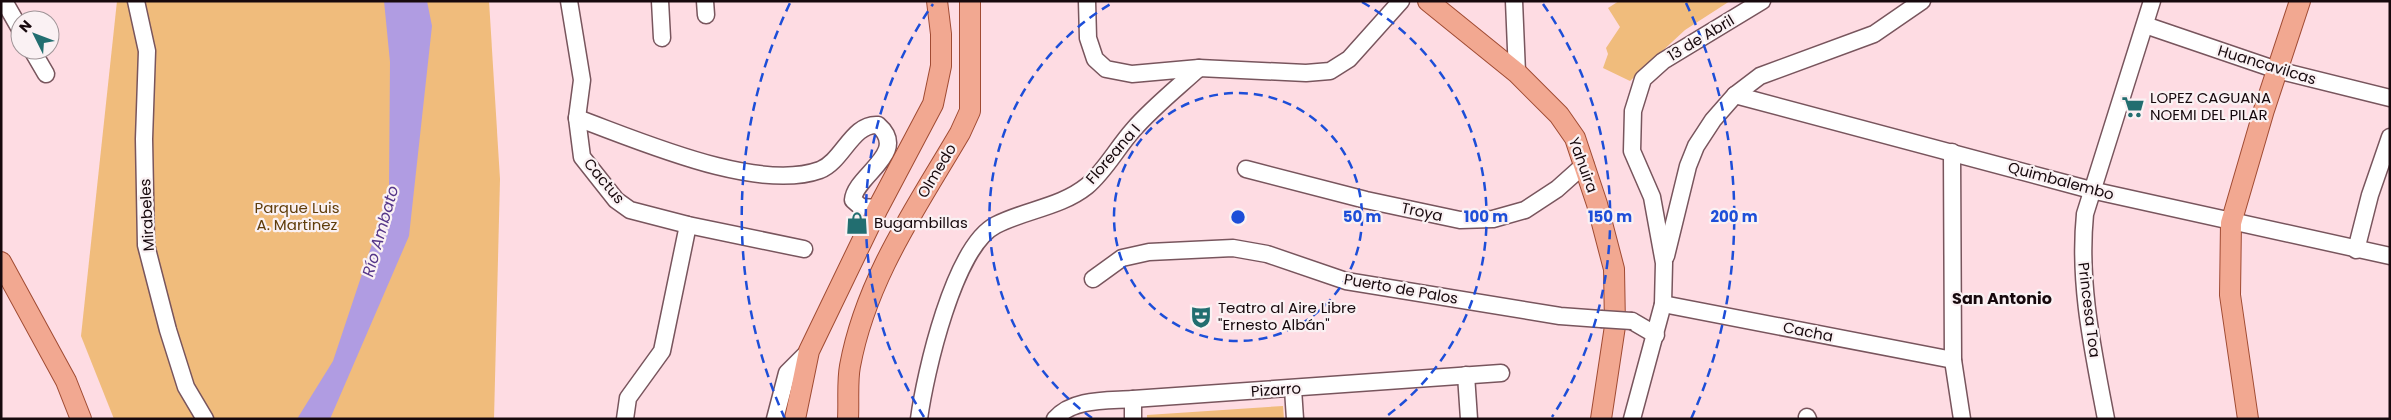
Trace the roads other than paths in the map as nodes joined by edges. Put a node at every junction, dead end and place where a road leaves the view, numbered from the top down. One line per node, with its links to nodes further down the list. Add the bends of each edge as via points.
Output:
1 (136, 1): 49 (street, Mirabeles, via 147,52 144,140 146,246 186,387)
2 (569, 1): 25 (street, Cactus, via 582,80)
3 (660, 1): 17 (street)
4 (924, 1): 16 (main road)
5 (937, 1): 16 (main road)
6 (970, 1): 53 (main road, Olmedo, via 970,111 882,265 865,306 850,367)
7 (1087, 1): 19 (street, via 1090,46 1095,59 1106,69 1132,74)
8 (1400, 1): 19 (street, via 1349,59 1330,71 1306,73)
9 (1428, 1): 21 (main road, Yahuira)
10 (1514, 1): 21 (street)
11 (1762, 1): 38 (street, 13 de Abril, via 1679,50 1643,79 1633,111 1632,152 1652,197)
12 (1922, 1): 23 (street, via 1874,34 1760,76)
13 (2152, 1): 15 (street, Princesa Toa)
14 (2300, 1): 20 (main road)
15 (2145, 25): 20 (street, Huancavilcas); 30 (street, Princesa Toa)
16 (942, 34): 31 (main road, via 941,66 933,104)
17 (662, 38)
18 (38, 60): 22 (street)
19 (1199, 68): 54 (street, Floreana I, via 1135,128 1086,187 1053,204 997,224 979,242 952,286 931,357)
20 (2277, 70): 24 (street, Huancavilcas); 32 (main road)
21 (1517, 73): 28 (main road, Yahuira, via 1559,115 1576,138)
22 (46, 74)
23 (1735, 95): 27 (street, Quimbalembo); 38 (street, via 1696,146)
24 (2390, 98)
25 (577, 118): 31 (street, via 718,167 781,177 819,170 832,163 860,130 871,124 878,125 888,139 887,150 876,168 854,191 853,200 861,207); 33 (street, Cactus, via 582,156 616,200 630,210)
26 (2390, 137): 35 (street)
27 (1952, 152): 30 (street, Quimbalembo); 43 (street)
28 (1584, 164): 29 (street, Troya, via 1557,189 1526,210 1493,219 1460,220); 59 (main road, Yahuira, via 1614,269 1615,326)
29 (1246, 169)
30 (2091, 190): 32 (street, Quimbalembo); 62 (street, Princesa Toa, via 2082,240 2084,293)
31 (878, 208): 42 (main road)
32 (2232, 222): 35 (street, Quimbalembo); 63 (main road, via 2230,296)
33 (688, 226): 34 (street, Cactus); 50 (street, via 662,351 628,398)
34 (804, 249)
35 (2356, 250): 36 (street, Quimbalembo)
36 (2390, 256)
37 (1, 262): 48 (main road, via 66,381)
38 (1664, 264): 40 (street)
39 (1093, 280): 41 (street, Puerto de Palos, bridge, via 1122,258 1150,252 1233,248 1274,256 1346,281 1560,316 1632,321)
40 (1663, 304): 41 (street); 43 (street, Cacha)
41 (1656, 335): 60 (street)
42 (809, 351): 51 (street, via 787,373); 52 (main road)
43 (1953, 360): 61 (street)
44 (1501, 373): 45 (street, Pizarro)
45 (1466, 375): 46 (street, Pizarro); 58 (street)
46 (1293, 389): 47 (street, Pizarro); 57 (street)
47 (1133, 399): 55 (street, Pizarro, via 1078,405); 56 (street)
48 (81, 419)
49 (205, 419)
50 (625, 419)
51 (775, 419)
52 (795, 419)
53 (848, 419)
54 (919, 419)
55 (1055, 419)
56 (1134, 419)
57 (1295, 419)
58 (1469, 419)
59 (1601, 419)
60 (1632, 419)
61 (1962, 419)
62 (2106, 419)
63 (2248, 419)

